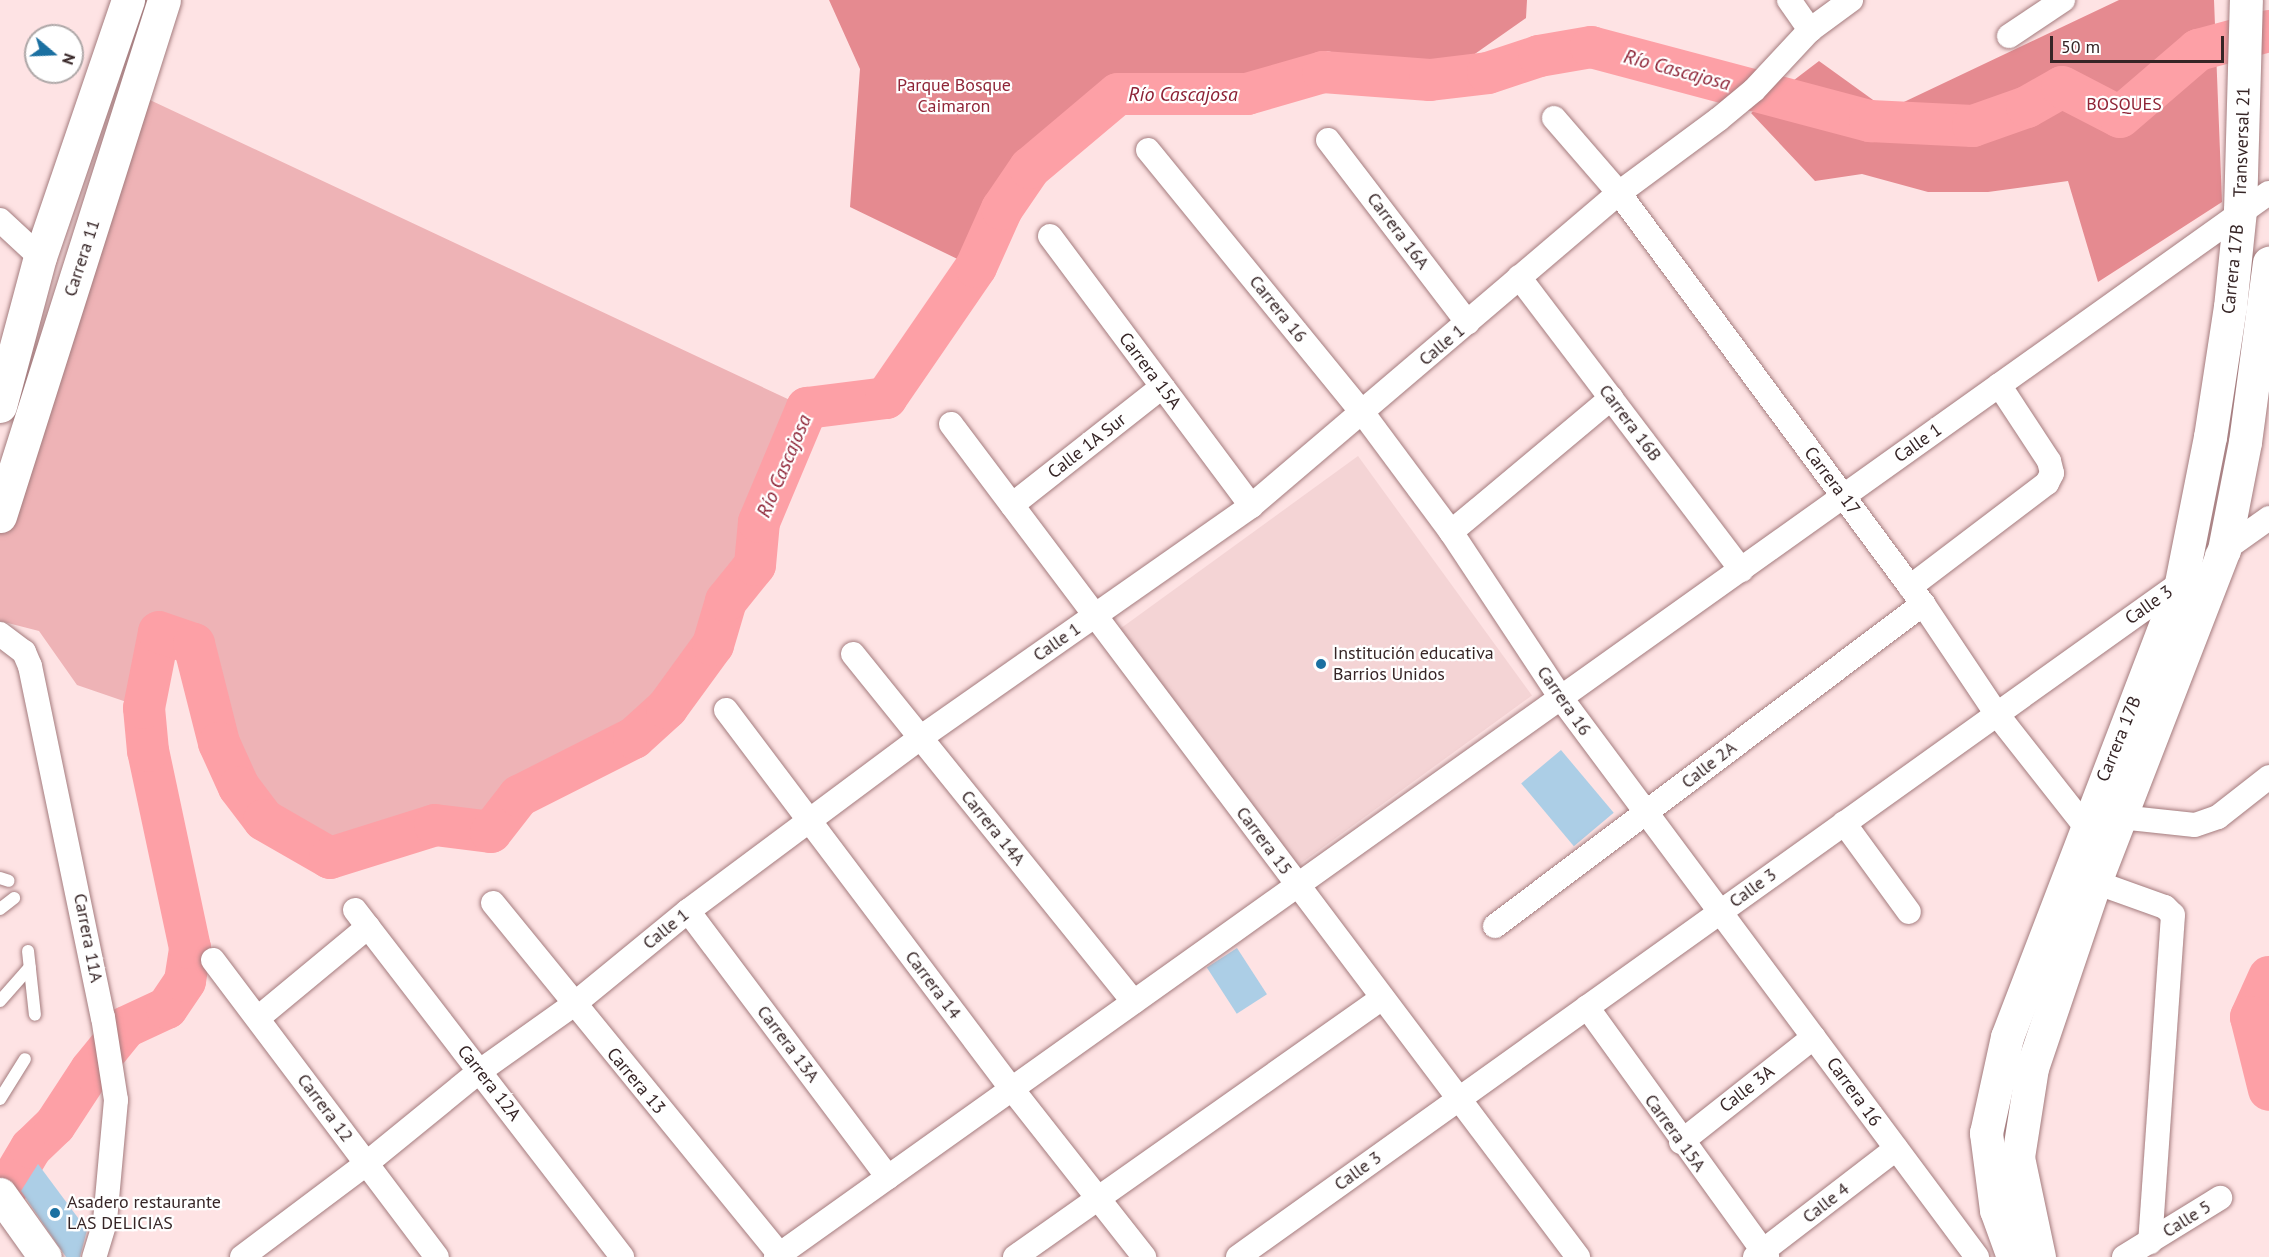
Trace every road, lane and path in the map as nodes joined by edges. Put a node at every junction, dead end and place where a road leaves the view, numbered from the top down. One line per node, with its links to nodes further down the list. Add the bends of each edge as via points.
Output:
1 (128, 0): 17 (street)
2 (164, 0): 32 (street, Carrera 11)
3 (1789, 0): 7 (street)
4 (1851, 0): 7 (street, Calle 1)
5 (2063, 0): 8 (street)
6 (2246, 0): 14 (street, Transversal 21)
7 (1810, 30): 12 (street, Calle 1, via 1754,90)
8 (2009, 36)
9 (1554, 118): 12 (street, Carrera 17)
10 (1328, 140): 21 (street, Carrera 16A)
11 (1148, 150): 27 (street, Carrera 16)
12 (1619, 193): 19 (street, Calle 1); 29 (street, Carrera 17)
13 (2269, 193): 14 (street, Calle 1)
14 (2240, 211): 23 (street, Calle 1); 37 (street, Carrera 17B, via 2210,437)
15 (0, 220): 17 (street)
16 (1050, 236): 24 (street, Carrera 15A)
17 (40, 257): 22 (street)
18 (2269, 263): 20 (street, Carrera 17B)
19 (1519, 277): 21 (street, Calle 1); 25 (street, Carrera 16B)
20 (2266, 322): 35 (street, Carrera 17B)
21 (1468, 323): 27 (street, Calle 1)
22 (5, 366): 26 (street)
23 (1999, 385): 29 (street, Calle 1); 38 (street, Calle 2A, via 2049,461 2052,473 2047,483)
24 (1162, 387): 30 (street, Calle 1A Sur); 31 (street, Carrera 15A)
25 (1611, 398): 34 (street); 36 (street, Carrera 16B)
26 (0, 406)
27 (1362, 412): 31 (street, Calle 1); 34 (street, Carrera 16)
28 (951, 424): 30 (street, Carrera 15)
29 (1843, 496): 36 (street, Calle 1); 38 (street, Carrera 17)
30 (1012, 505): 39 (street, Carrera 15)
31 (1251, 506): 39 (street, Calle 1)
32 (0, 516)
33 (2269, 518): 35 (street, Calle 3)
34 (1451, 532): 42 (street, Carrera 16)
35 (2224, 550): 37 (street, Calle 3); 50 (street, Carrera 17B)
36 (1741, 570): 42 (street, Calle 1)
37 (2181, 583): 44 (street, Calle 3); 50 (street, Carrera 17B)
38 (1917, 596): 44 (street, Carrera 17); 47 (street, Calle 2A)
39 (1095, 615): 45 (street, Calle 1); 52 (street, Carrera 15)
40 (0, 634): 90 (street, Carrera 11A, via 24,652 30,666 104,1017 116,1100 105,1222)
41 (853, 654): 45 (street, Carrera 14A)
42 (1561, 698): 47 (street, Carrera 16); 52 (street, Calle 1)
43 (726, 710): 48 (street, Carrera 14)
44 (1996, 713): 49 (street, Calle 3); 50 (street, Carrera 17)
45 (921, 738): 48 (street, Calle 1); 65 (street, Carrera 14A)
46 (2269, 777): 50 (street, via 2218,817 2195,825)
47 (1646, 814): 57 (street, Carrera 16); 59 (street, Calle 2A)
48 (810, 823): 56 (street, Calle 1); 75 (street, Carrera 14)
49 (1844, 823): 57 (street, Calle 3); 58 (street)
50 (2106, 826): 51 (street, Carrera 17B); 98 (street, Carrera 17B, via 2007,1037 1986,1133 1996,1210)
51 (2095, 882): 85 (street, via 2165,907 2173,915); 99 (street, Carrera 17B, via 2031,1068 2018,1157)
52 (1298, 885): 63 (street, Carrera 15); 65 (street, Calle 1)
53 (14, 898): 55 (lane)
54 (492, 903): 66 (street, Carrera 13)
55 (0, 909)
56 (688, 911): 66 (street, Calle 1); 81 (street, Carrera 13A)
57 (1721, 911): 67 (street, Calle 3); 70 (street, Carrera 16)
58 (1909, 912)
59 (1495, 926)
60 (28, 951): 62 (lane)
61 (213, 960): 69 (street, Carrera 12)
62 (30, 967): 64 (lane); 68 (lane)
63 (1382, 998): 77 (street, Carrera 15); 83 (street)
64 (0, 1001)
65 (1134, 1002): 75 (street, Calle 1)
66 (573, 1005): 72 (street, Calle 1); 88 (street, Carrera 13)
67 (1587, 1007): 77 (street, Calle 3); 78 (street, Carrera 15A)
68 (35, 1015)
69 (258, 1018): 72 (street, Carrera 12A, via 362,919); 80 (street, Carrera 12)
70 (1814, 1037): 78 (street, Calle 3A); 79 (street, Carrera 16)
71 (25, 1059): 74 (lane)
72 (480, 1071): 80 (street, Calle 1); 92 (street, Carrera 12A)
73 (0, 1074): 74 (lane)
74 (9, 1086): 76 (lane)
75 (1012, 1089): 81 (street, Calle 1); 83 (street, Carrera 14)
76 (0, 1099)
77 (1459, 1099): 95 (street, Calle 3); 96 (street, Carrera 15)
78 (1681, 1142): 87 (street, Carrera 15A)
79 (1896, 1149): 87 (street, Calle 4); 97 (street, Carrera 16)
80 (367, 1163): 86 (street, Calle 1); 91 (street, Carrera 12)
81 (888, 1177): 88 (street, Calle 1)
82 (0, 1194): 89 (street)
83 (1098, 1198): 93 (street); 94 (street, Carrera 14)
84 (2220, 1198): 85 (street, Calle 5)
85 (2150, 1242): 100 (street, Calle 5)
86 (253, 1254)
87 (1762, 1255)
88 (779, 1256)
89 (45, 1257)
90 (94, 1257)
91 (437, 1257)
92 (622, 1257)
93 (1015, 1257)
94 (1144, 1257)
95 (1238, 1257)
96 (1578, 1257)
97 (1977, 1257)
98 (2013, 1257)
99 (2039, 1257)
100 (2124, 1257)

